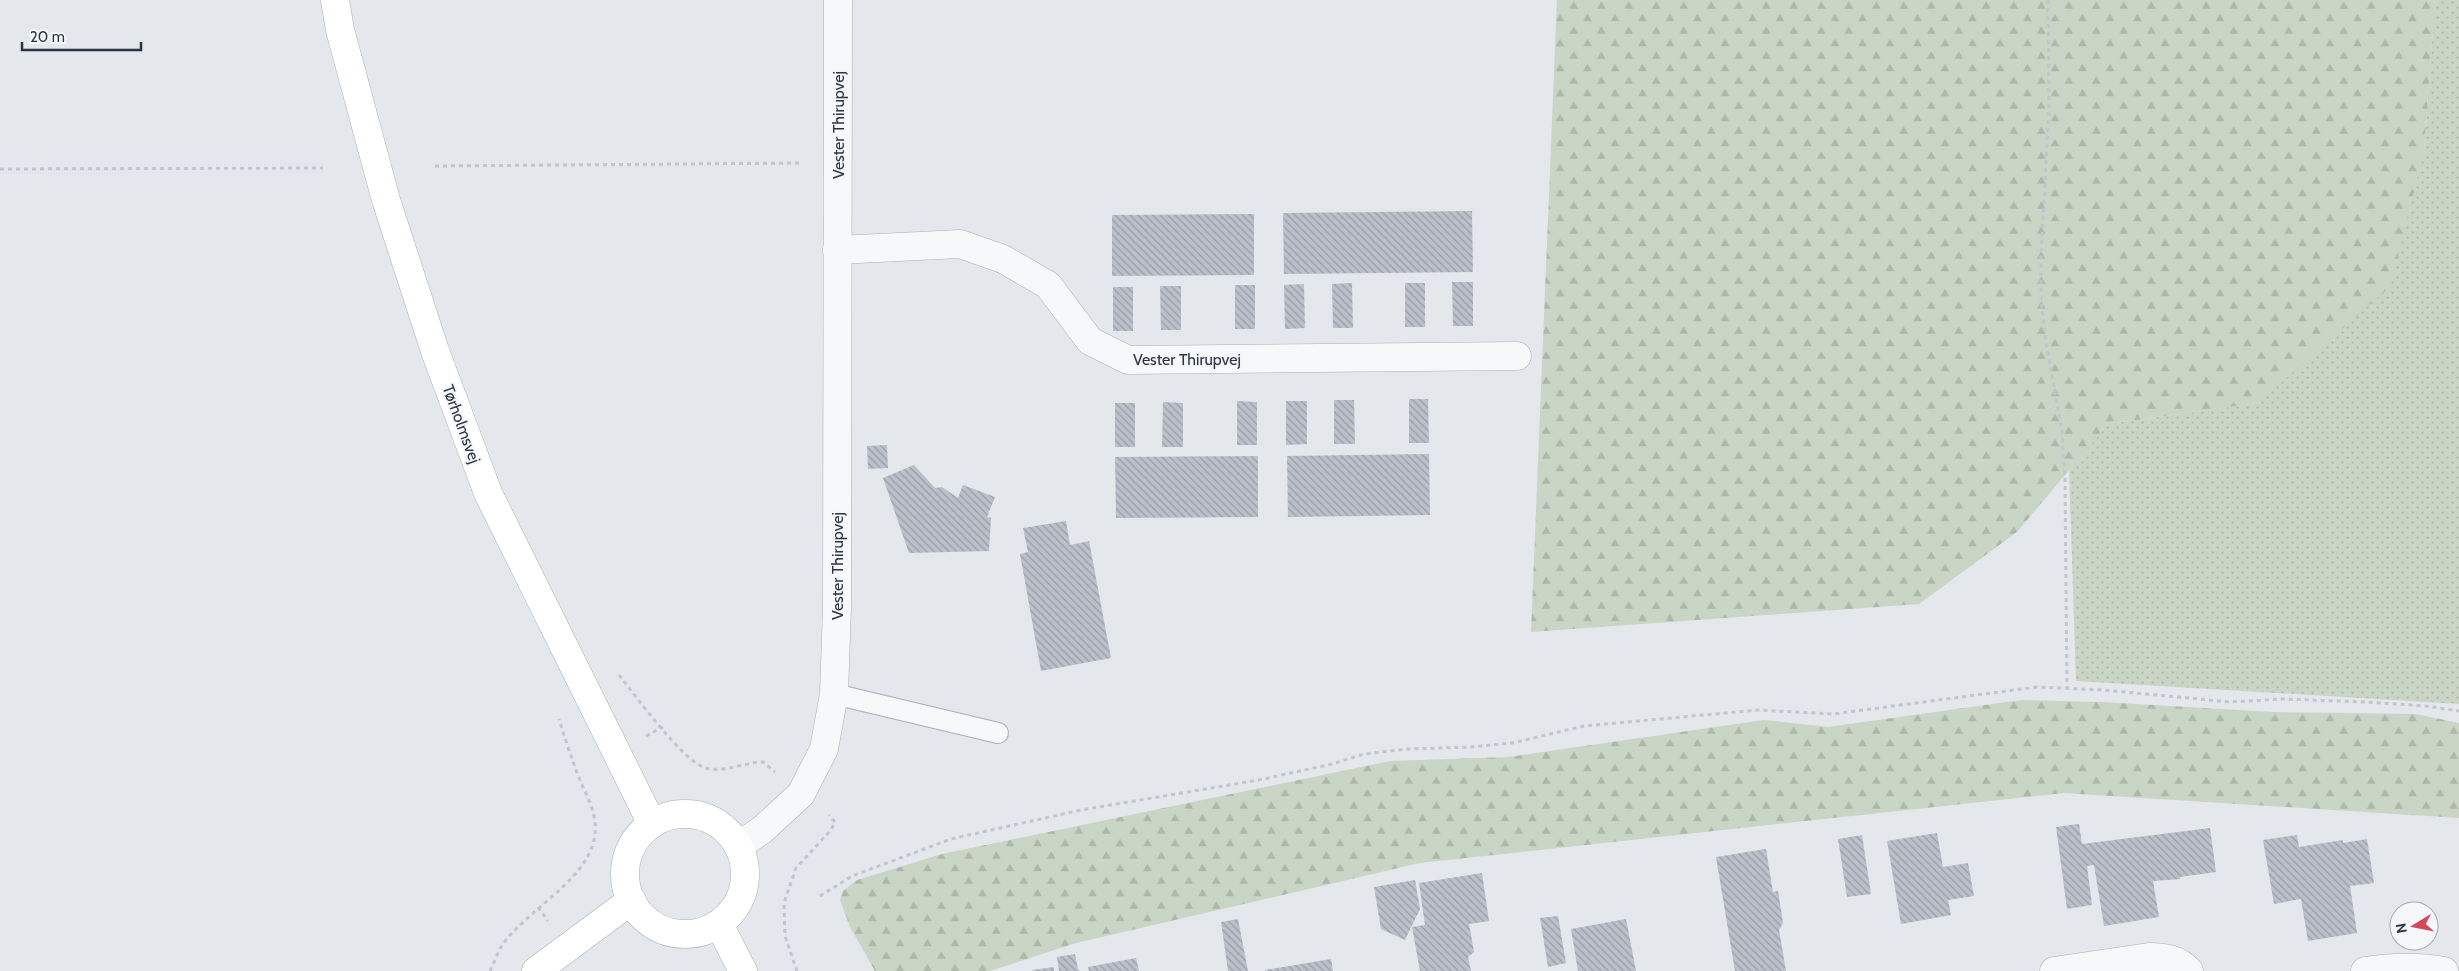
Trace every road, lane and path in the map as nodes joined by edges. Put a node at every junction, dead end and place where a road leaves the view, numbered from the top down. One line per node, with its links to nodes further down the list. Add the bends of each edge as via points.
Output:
1 (335, 0): 16 (street, Tørholmsvej, via 340,30 386,200 435,351 488,494)
2 (838, 0): 4 (street, Vester Thirupvej)
3 (2048, 0): 11 (path, via 2049,108 2041,300 2062,431)
4 (838, 163): 5 (path); 8 (street, Vester Thirupvej)
5 (434, 166)
6 (323, 168): 7 (path)
7 (0, 169)
8 (837, 250): 9 (street, Vester Thirupvej, via 960,244 1003,259 1048,285 1090,341 1128,360); 12 (street, Vester Thirupvej)
9 (1518, 356)
10 (616, 672): 15 (path, via 684,752 705,768 731,769 763,762)
11 (2067, 688): 13 (path, via 2230,702 2282,699 2365,702); 18 (path, via 1986,692 1833,714 1758,710 1584,726 1512,743 1407,748 1364,754 1259,780 1081,810 951,839 852,876)
12 (834, 694): 14 (lane); 15 (street, Vester Thirupvej, via 824,749)
13 (2459, 711)
14 (998, 734)
15 (801, 794): 17 (street, Vester Thirupvej, via 762,830); 23 (path, via 835,822 796,868 784,903 785,936)
16 (652, 824): 17 (street, via 670,816 690,814 710,819 726,830); 19 (street, via 630,850 626,884)
17 (738, 846): 20 (street, via 745,880 741,897)
18 (820, 896)
19 (632, 900): 20 (street, via 641,915 654,926 670,932 703,932); 21 (street)
20 (719, 924): 22 (street)
21 (536, 971)
22 (743, 971)
23 (797, 971)
24 (2054, 971): 25 (street, via 2150,957 2165,957 2182,963)
25 (2189, 971)
26 (2365, 971): 27 (street, via 2396,967)
27 (2444, 971)

